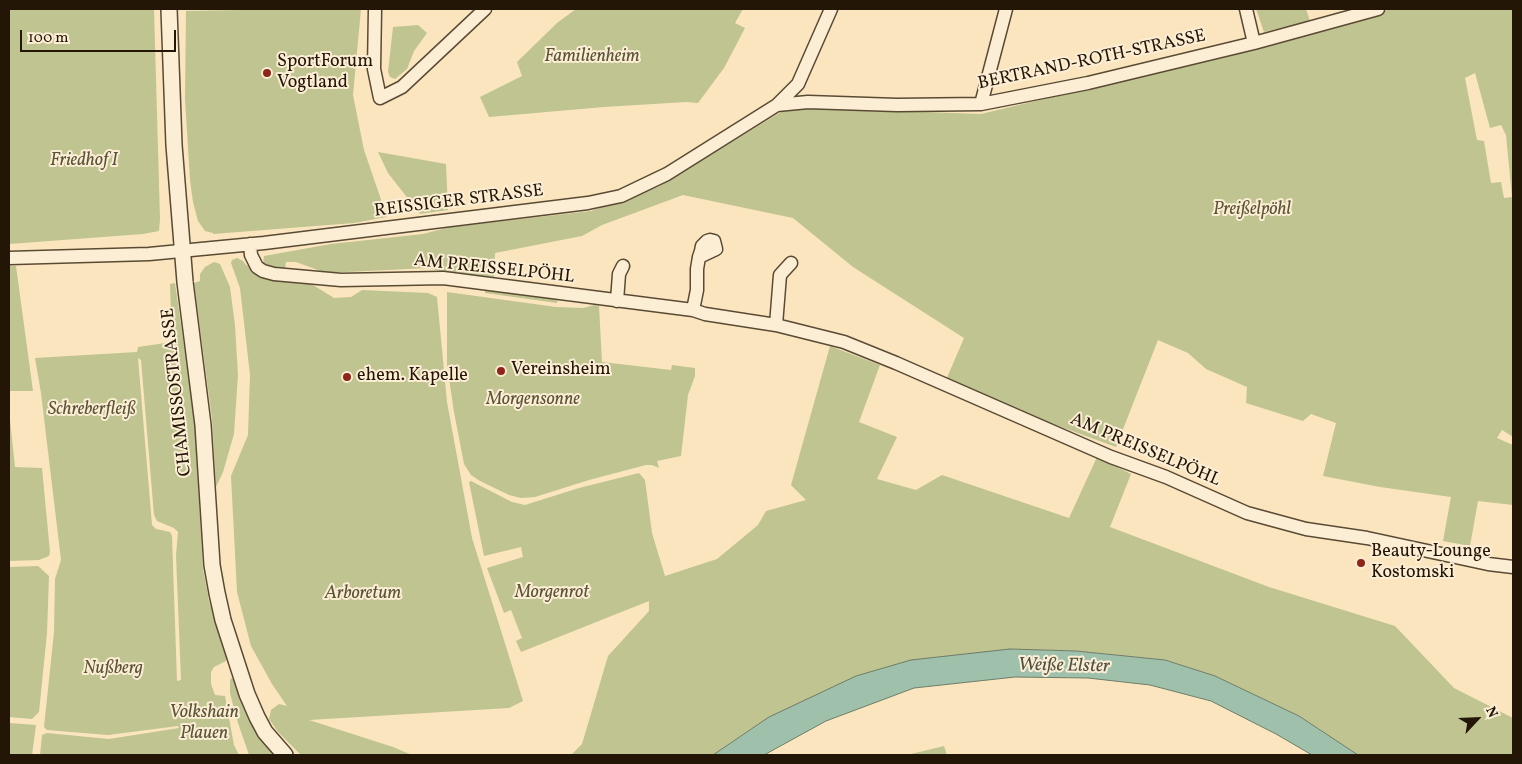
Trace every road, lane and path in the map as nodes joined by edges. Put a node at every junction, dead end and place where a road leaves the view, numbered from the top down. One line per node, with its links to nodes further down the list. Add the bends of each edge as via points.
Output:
1 (168, 9): 12 (street, CHAMISSOSTRASSE)
2 (375, 9): 3 (street, via 374,69 380,98 402,87)
3 (485, 9)
4 (831, 9): 9 (street, REISSIGER STRASSE, via 798,84)
5 (1006, 9): 10 (street)
6 (1246, 9): 8 (street)
7 (1371, 10): 8 (street, BERTRAND-ROTH-STRASSE)
8 (1254, 43): 10 (street, BERTRAND-ROTH-STRASSE, via 1088,83)
9 (777, 104): 10 (street, BERTRAND-ROTH-STRASSE); 11 (street, REISSIGER STRASSE, via 673,170 621,196 558,207)
10 (981, 104)
11 (250, 244): 12 (street, REISSIGER STRASSE); 17 (street, AM PREISSELPÖHL, via 257,267 274,274 342,280 443,278)
12 (183, 251): 14 (street, REISSIGER STRASSE); 21 (street, CHAMISSOSTRASSE, via 217,593 256,717)
13 (699, 257): 18 (street)
14 (9, 258)
15 (791, 263): 19 (street, via 780,275)
16 (624, 266): 17 (street, via 619,274)
17 (617, 301): 18 (street, AM PREISSELPÖHL)
18 (693, 310): 19 (street, AM PREISSELPÖHL)
19 (776, 325): 20 (street, AM PREISSELPÖHL, via 844,342 887,359 1247,513 1306,529)
20 (1513, 567)
21 (285, 755)

